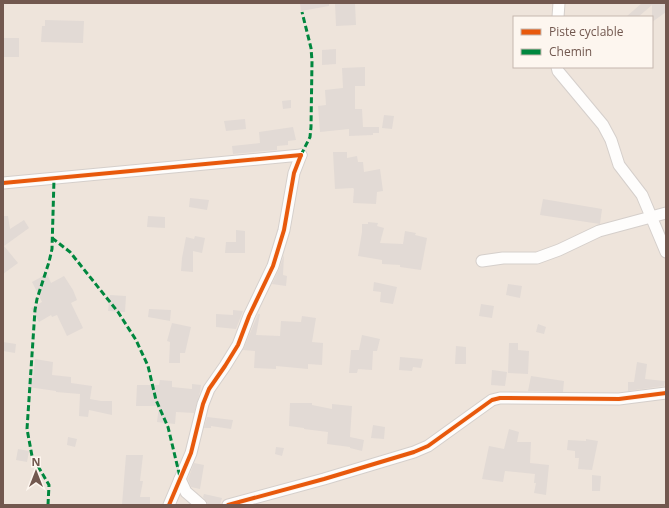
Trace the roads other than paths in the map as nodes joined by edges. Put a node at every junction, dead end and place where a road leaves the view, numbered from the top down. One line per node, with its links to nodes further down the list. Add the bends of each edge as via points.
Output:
1 (558, 3): 2 (street)
2 (558, 16)
3 (556, 68): 6 (street, via 603,125 619,165 642,195)
4 (3, 183): 10 (street, via 301,156 294,172 284,230 272,266 238,345 209,389 191,453)
5 (666, 213): 6 (street)
6 (651, 217): 7 (street); 8 (street, via 599,231 537,258)
7 (666, 252)
8 (482, 261)
9 (666, 393): 13 (street, via 618,399 492,400 428,446 414,452)
10 (180, 479): 11 (street); 12 (street, via 186,492)
11 (169, 505)
12 (201, 505)
13 (228, 505)

